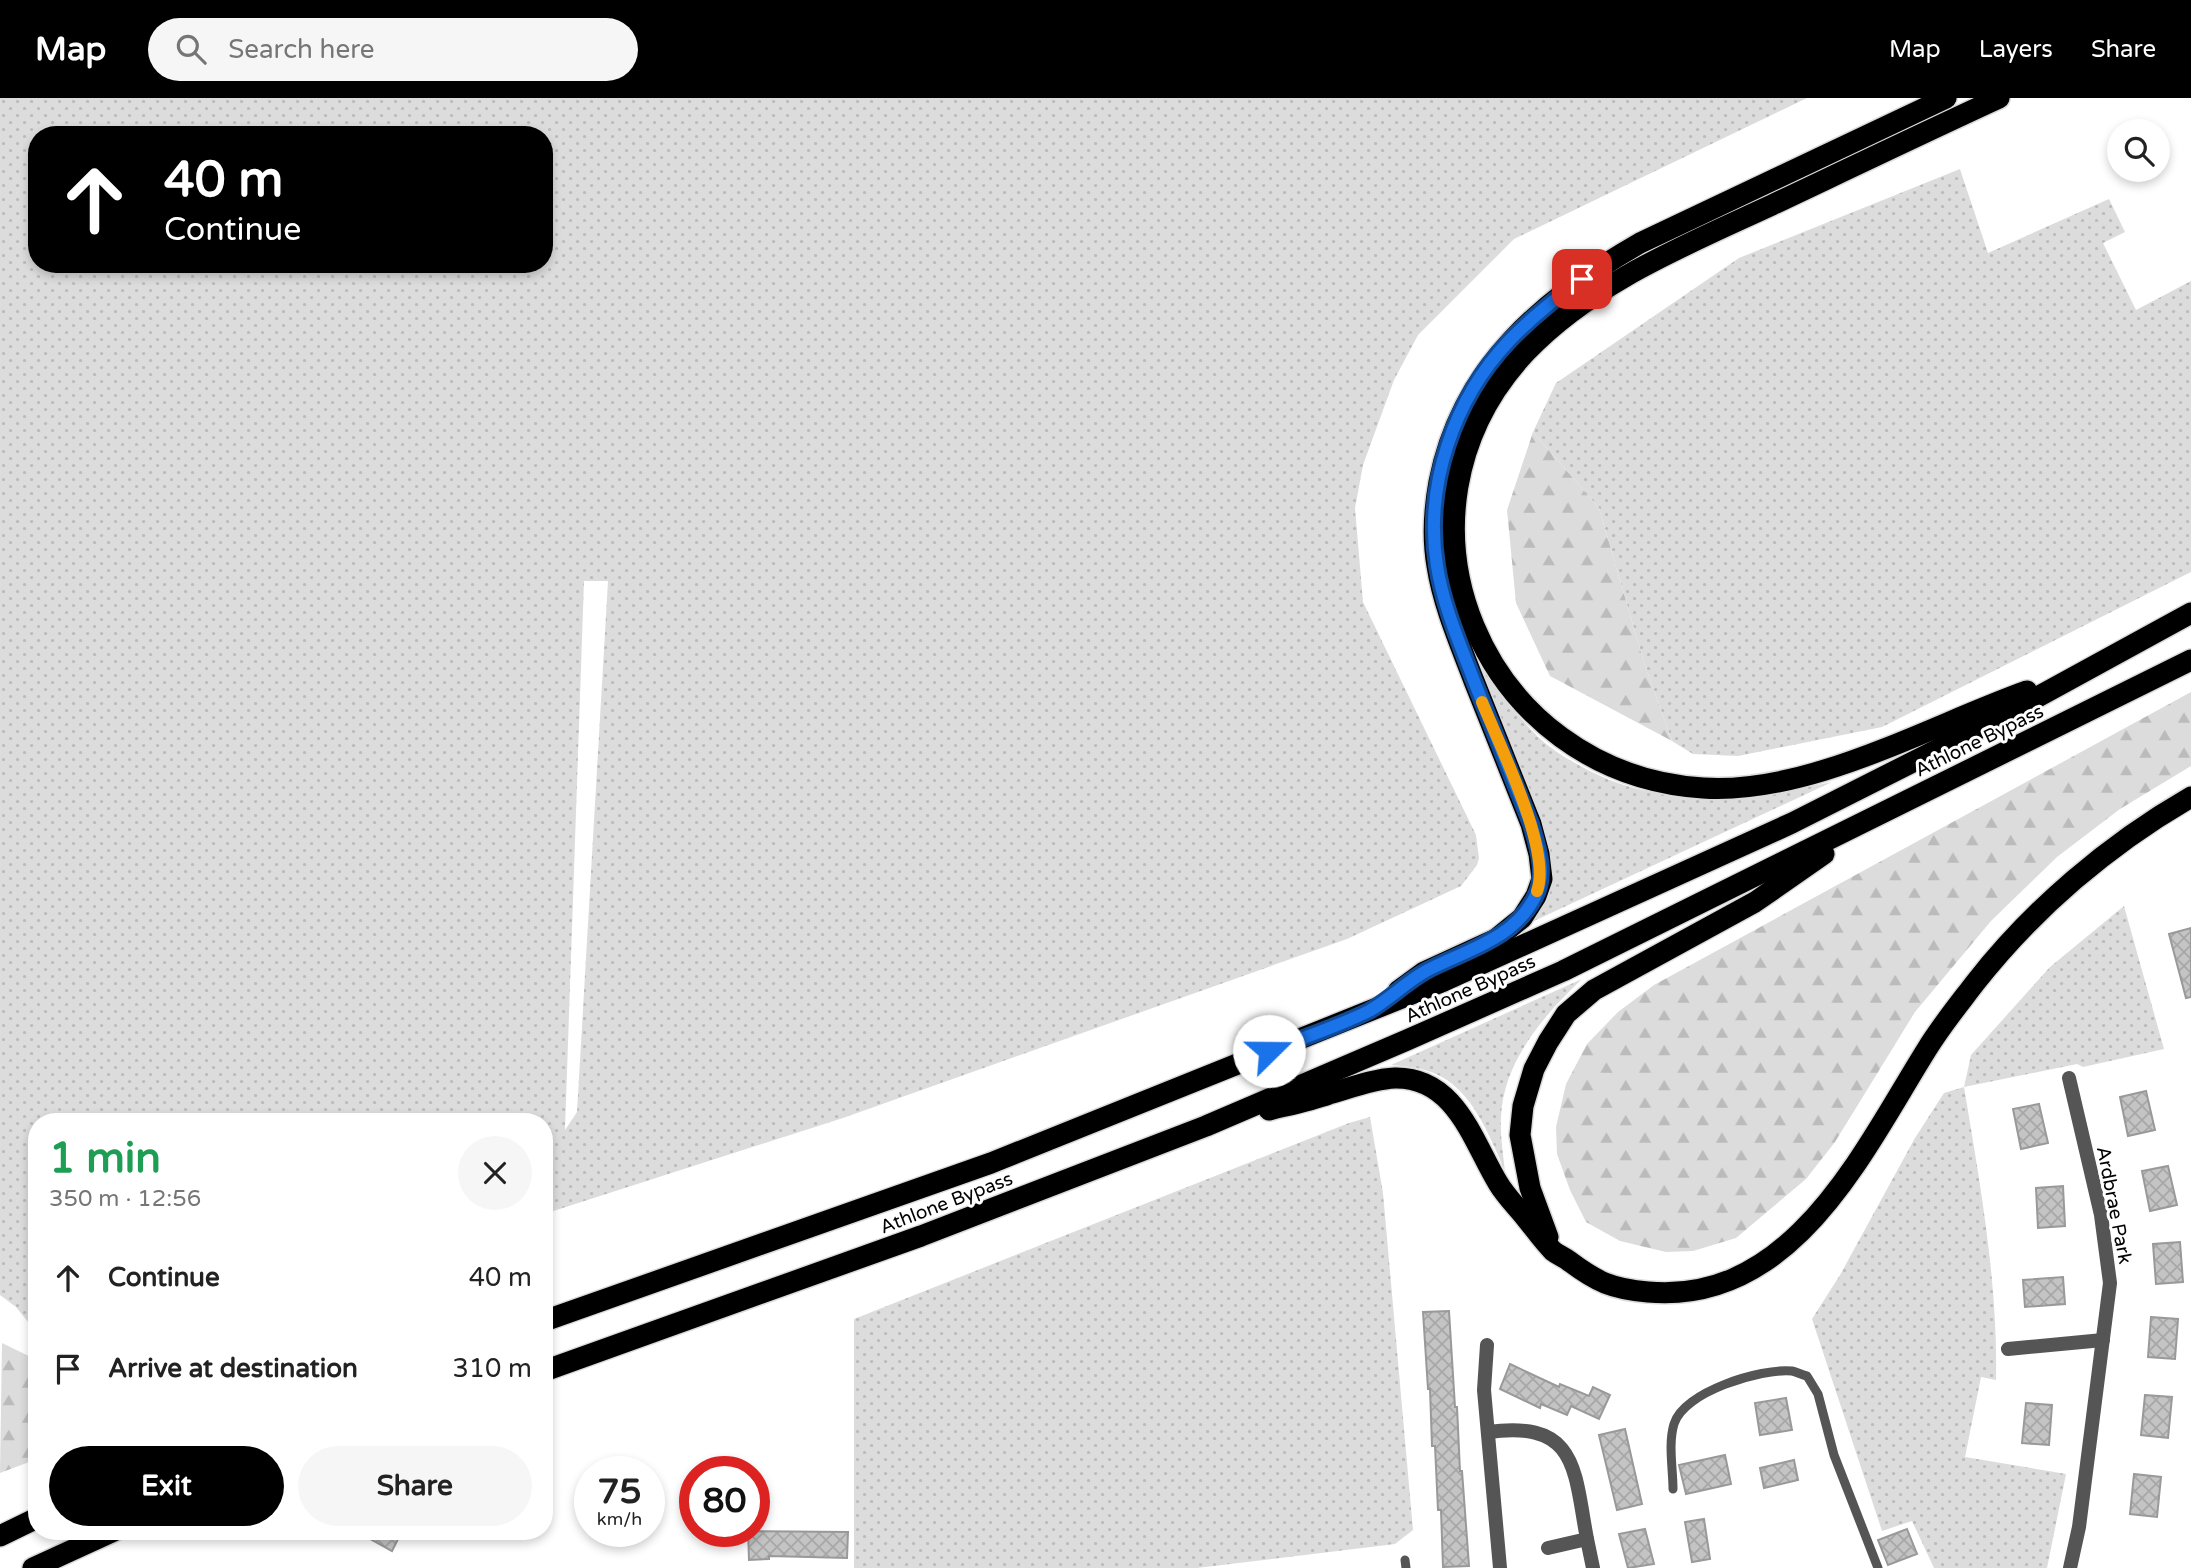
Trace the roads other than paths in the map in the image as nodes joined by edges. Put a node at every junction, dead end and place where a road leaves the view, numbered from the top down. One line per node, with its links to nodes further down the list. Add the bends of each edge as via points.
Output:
1 (1946, 98): 8 (highway, via 1640,243 1597,268 1508,342 1484,374 1462,410 1444,457 1434,508 1437,566 1460,644 1531,824 1542,879 1522,918 1496,939 1424,972)
2 (2000, 98): 5 (highway, via 1671,253 1552,327 1500,385 1466,448 1454,530 1459,572 1467,613 1483,648 1510,688 1567,742 1608,766 1661,783 1706,788 1752,786 1801,776)
3 (2191, 613): 5 (highway, Athlone Bypass)
4 (2191, 660): 7 (highway, Athlone Bypass)
5 (2089, 669): 8 (highway, Athlone Bypass, via 1792,824)
6 (2191, 797): 11 (highway, via 2109,852 2008,945 1929,1046 1866,1151 1830,1200 1762,1264 1734,1279 1663,1294 1604,1284)
7 (1881, 814): 10 (highway, Athlone Bypass, via 1563,971); 11 (highway, via 1755,902 1604,985 1566,1014 1534,1069 1520,1135 1530,1188)
8 (1370, 1010): 12 (highway, Athlone Bypass, via 991,1163)
9 (2069, 1078): 13 (street, Ardbrae Park, via 2101,1215 2110,1283)
10 (1206, 1126): 11 (highway, via 1361,1085 1395,1078 1416,1081 1436,1090 1464,1117 1499,1185); 16 (highway, Athlone Bypass, via 921,1236)
11 (1554, 1252)
12 (553, 1318)
13 (2103, 1340): 15 (street); 28 (street, Ardbrae Park)
14 (1487, 1345): 17 (street, via 1484,1390)
15 (2008, 1349)
16 (553, 1368)
17 (1488, 1432): 21 (street, via 1528,1432 1561,1446 1573,1467); 25 (street)
18 (1673, 1489): 27 (lane, via 1674,1423 1687,1404 1709,1390 1758,1375 1792,1371 1807,1376 1818,1394 1834,1455)
19 (28, 1522): 20 (highway)
20 (0, 1536)
21 (1587, 1539): 23 (street); 26 (street)
22 (94, 1540): 24 (highway)
23 (1548, 1548)
24 (33, 1568)
25 (1500, 1568)
26 (1593, 1568)
27 (1878, 1568)
28 (2070, 1568)

